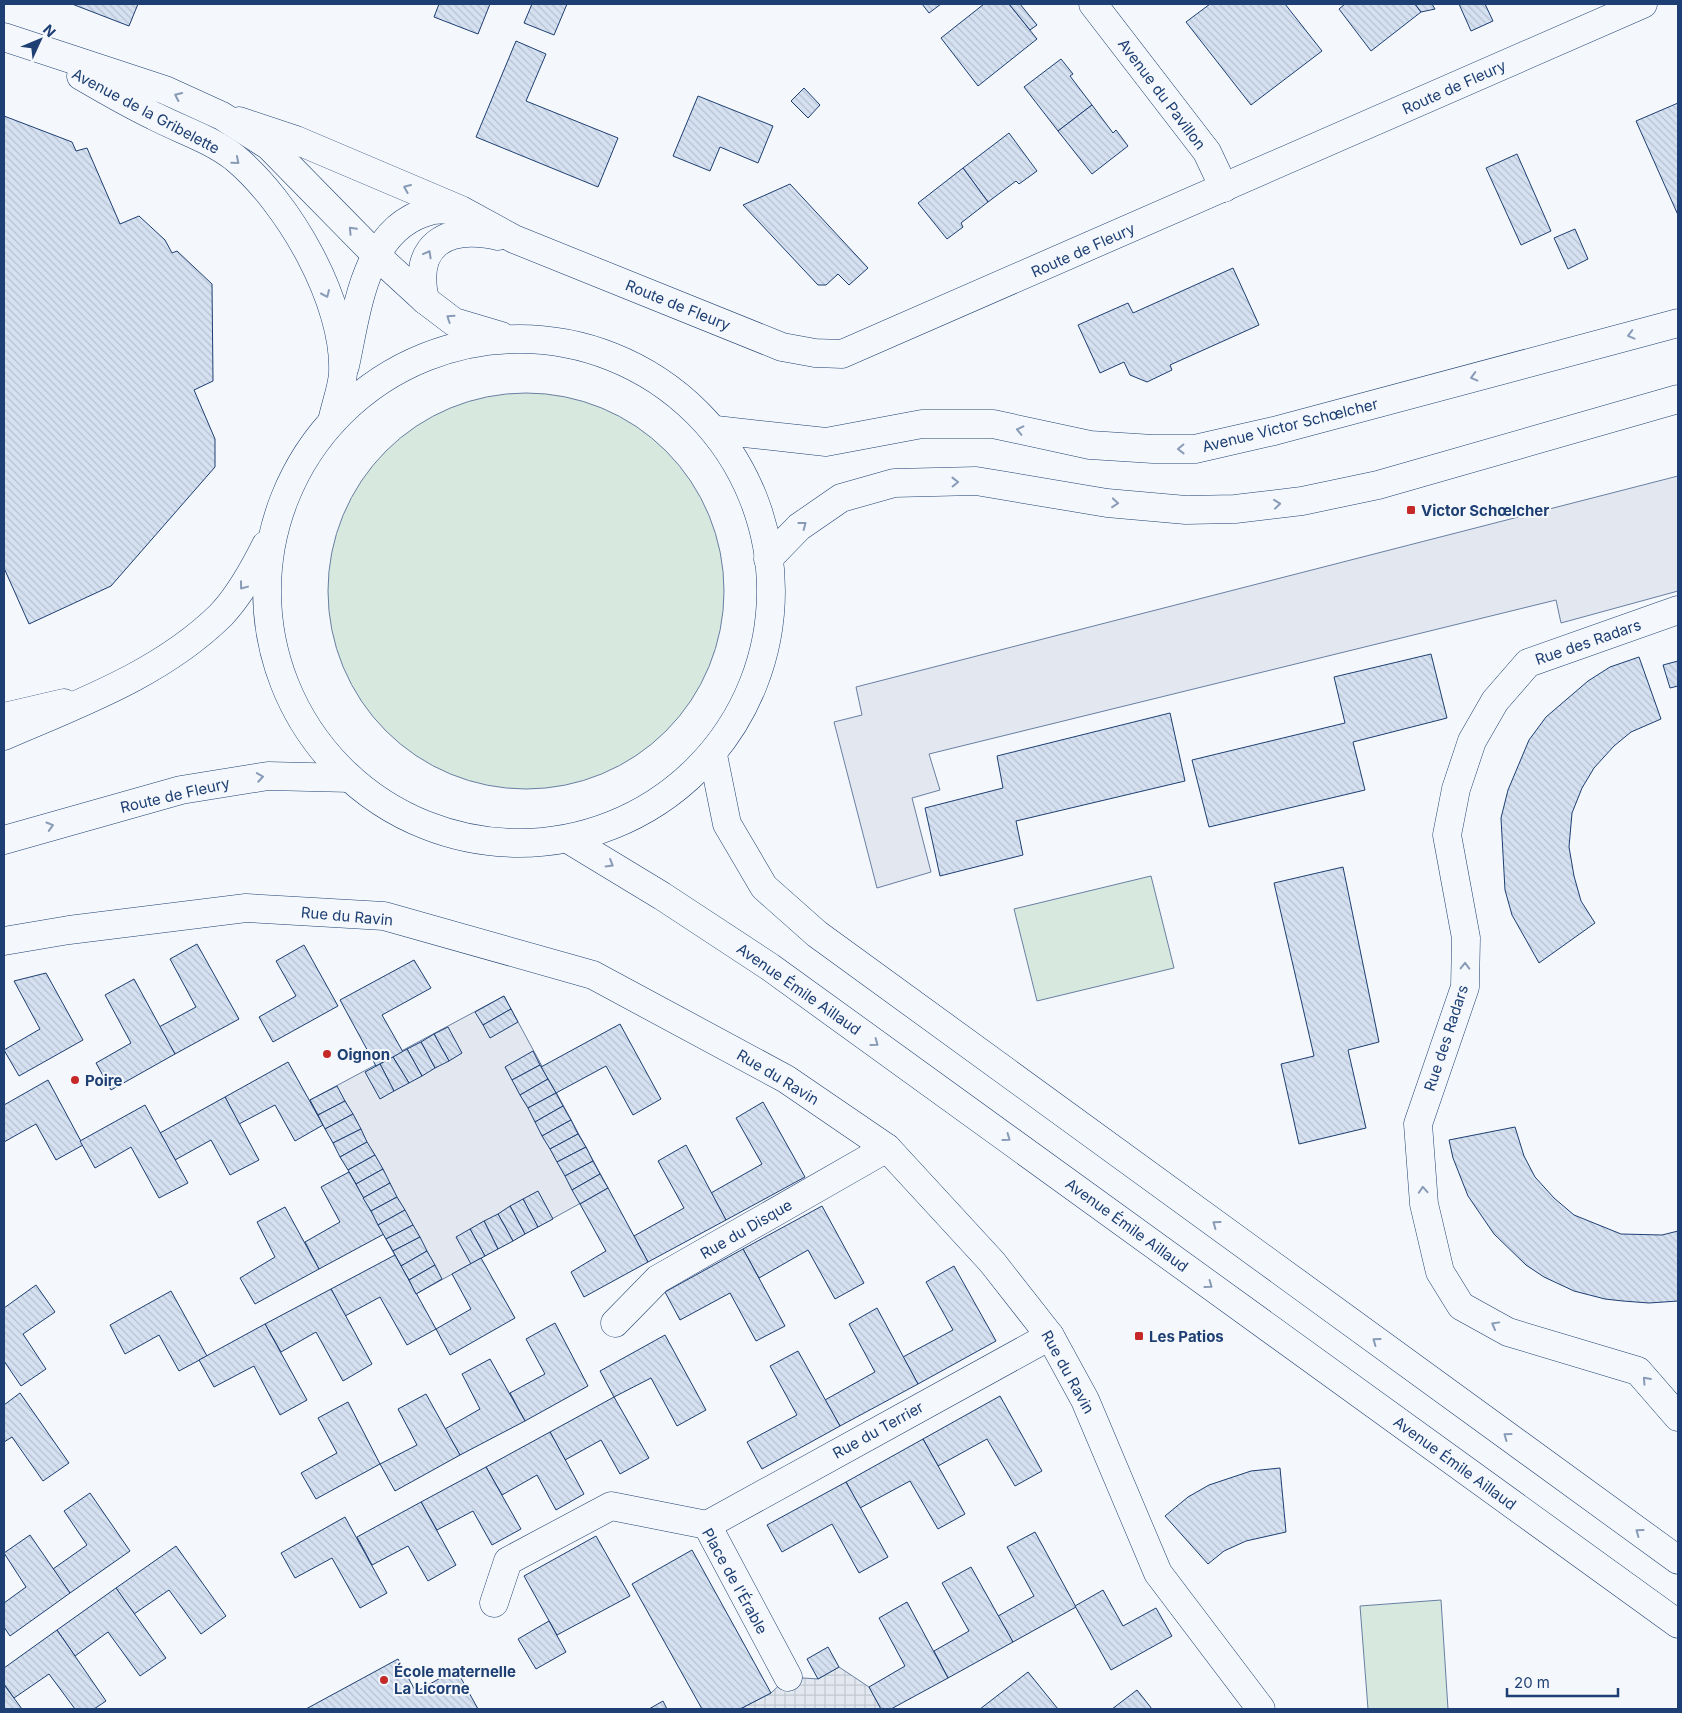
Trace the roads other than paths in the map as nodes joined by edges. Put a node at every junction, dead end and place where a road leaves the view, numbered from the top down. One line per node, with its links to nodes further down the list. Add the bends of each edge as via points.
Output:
1 (1093, 4): 5 (main road, Avenue du Pavillon, via 1206,152)
2 (1643, 4): 5 (main road, Route de Fleury)
3 (14, 41): 4 (main road, Avenue de la Gribelette, one-way to 3, via 165,90); 12 (main road, Avenue de la Gribelette, one-way to 12, via 155,117 202,137 234,158 263,186 311,259 331,303 341,338)
4 (222, 116): 6 (main road, Avenue de la Gribelette, one-way to 4, via 296,140); 8 (main road, Avenue de la Gribelette, one-way to 4, via 269,146)
5 (1224, 188): 7 (main road, Route de Fleury, via 842,354 782,347)
6 (461, 210): 7 (main road, Avenue de la Gribelette); 8 (main road, Avenue de la Gribelette, via 431,210 408,221 386,240)
7 (514, 239): 9 (main road, one-way to 7, via 422,266 431,247 461,232)
8 (376, 255): 9 (main road, Avenue de la Gribelette); 12 (main road, Avenue de la Gribelette, via 362,286)
9 (425, 300): 11 (main road, Avenue de la Gribelette, one-way to 9, via 454,322)
10 (1678, 323): 15 (main road, Avenue Victor Schœlcher, one-way to 15, via 1274,431 1195,449 1090,446 993,424 922,424 826,442)
11 (512, 339): 14 (main road, via 462,345 414,361 369,388); 15 (main road, via 572,344 629,364 680,396)
12 (343, 374): 14 (main road, Avenue de la Gribelette)
13 (1678, 399): 17 (main road, one-way to 13, via 799,528 841,498 894,482 976,481 1107,503 1186,510 1244,508 1302,501 1378,485)
14 (332, 422): 16 (main road, via 297,471)
15 (716, 430): 17 (main road, via 752,493)
16 (275, 528): 19 (main road, one-way to 19, via 252,573 222,614 170,656); 23 (main road, via 267,582 272,637 287,689 314,737)
17 (768, 559): 22 (main road, via 772,606 762,660 743,710)
18 (1678, 610): 30 (main road, Rue des Radars, one-way to 18, via 1638,1371 1508,1332 1461,1306 1440,1272 1424,1204 1418,1124 1465,987 1466,938 1447,835 1456,788 1472,741 1495,701 1528,663)
19 (100, 694): 20 (main road); 21 (main road)
20 (4, 716)
21 (4, 736)
22 (712, 755): 24 (main road, via 682,785 648,809 599,831); 32 (main road, one-way to 22, via 817,934 764,887 727,824)
23 (350, 778): 24 (main road, via 397,812 450,834 507,844); 25 (main road, Route de Fleury, one-way to 23, via 181,790 268,776)
24 (568, 839): 34 (main road, Avenue Émile Aillaud, one-way to 34, via 770,967)
25 (4, 840)
26 (4, 942): 27 (main road, Rue du Ravin, via 69,930 246,908 384,916 593,976 786,1079)
27 (887, 1148): 28 (main road, Rue du Disque, via 658,1279); 29 (main road, Rue du Ravin, via 992,1262)
28 (615, 1323)
29 (1050, 1336): 31 (main road, Rue du Terrier); 36 (main road, Rue du Ravin, via 1085,1400 1158,1573)
30 (1678, 1417)
31 (707, 1525): 33 (main road, Place de l'Érable, via 611,1506 508,1561); 35 (main road, Place de l'Érable)
32 (1678, 1560)
33 (494, 1603)
34 (1678, 1624)
35 (788, 1677)
36 (1261, 1709)

